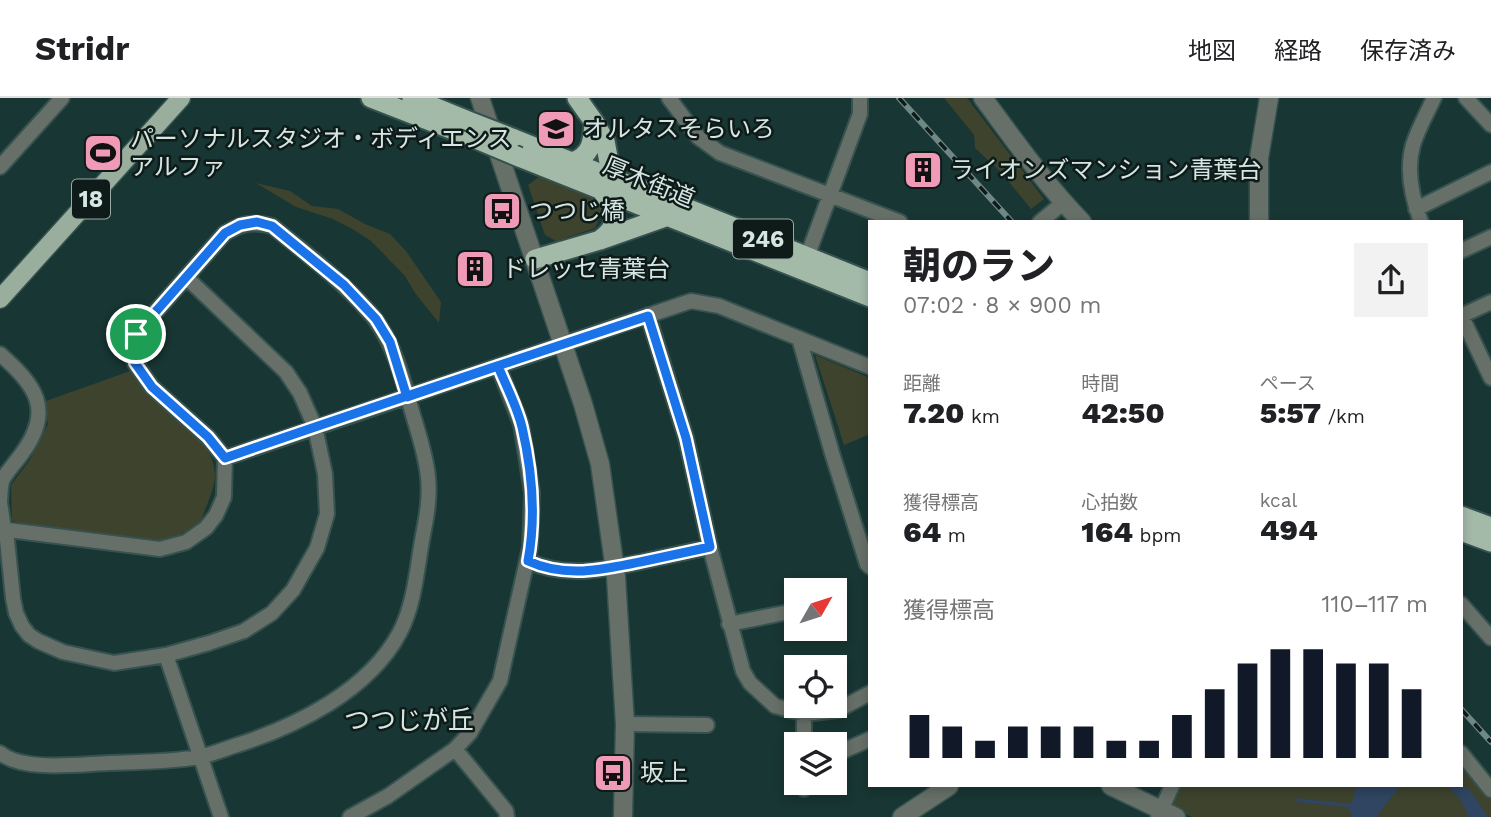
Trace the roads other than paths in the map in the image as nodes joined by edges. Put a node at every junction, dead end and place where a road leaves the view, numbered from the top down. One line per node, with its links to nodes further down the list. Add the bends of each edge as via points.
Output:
1 (62, 98): 17 (street)
2 (181, 98): 35 (main road, 18)
3 (371, 98): 15 (highway, 厚木街道 / 246, bridge, via 475,139)
4 (412, 98): 15 (highway, 厚木街道 / 246, bridge)
5 (480, 98): 31 (street)
6 (577, 98): 13 (highway)
7 (669, 98): 20 (street, via 698,137 720,153)
8 (860, 98): 20 (street, via 860,114)
9 (983, 98): 21 (street, via 1037,172)
10 (1269, 98): 26 (street, via 1259,158)
11 (1434, 98): 23 (street, via 1413,146 1410,180)
12 (1466, 98): 14 (street)
13 (594, 121): 16 (highway, via 590,150); 19 (highway, via 605,141)
14 (1491, 125)
15 (516, 147): 16 (highway, 厚木街道 / 246); 19 (highway, 厚木街道 / 246)
16 (572, 162): 19 (highway, 厚木街道 / 246)
17 (0, 167)
18 (1491, 172): 23 (street)
19 (606, 184): 22 (highway, 厚木街道 / 246); 28 (highway, via 616,215 608,234); 30 (highway, 厚木街道 / 246)
20 (830, 194): 24 (street); 30 (street)
21 (1051, 213): 25 (street)
22 (668, 216): 28 (highway); 34 (highway, 厚木街道 / 246)
23 (1419, 216)
24 (896, 220)
25 (1075, 220)
26 (1259, 220)
27 (1491, 237): 29 (street)
28 (600, 240): 31 (highway)
29 (1463, 250)
30 (807, 257): 33 (highway, 厚木街道 / 246)
31 (535, 259): 41 (street)
32 (186, 277): 46 (street, via 225,233 257,222 272,226 344,285 376,319 390,342); 47 (street, via 286,372); 48 (street, via 131,345 135,363 152,387)
33 (868, 281)
34 (868, 296)
35 (0, 299)
36 (1491, 302): 37 (street)
37 (1463, 314)
38 (648, 316): 40 (street, via 691,301 719,306); 41 (street); 55 (street, via 686,438)
39 (1463, 319): 45 (street)
40 (799, 338): 44 (street); 57 (street)
41 (563, 344): 43 (street); 58 (street, via 600,464)
42 (0, 354): 49 (street, via 25,377 39,413 26,449 2,481)
43 (498, 366): 46 (street); 56 (street, via 521,425 526,452 532,493)
44 (868, 366)
45 (1491, 378)
46 (407, 397): 47 (street); 74 (street, via 426,463 428,506 410,607 400,632 367,675 339,697 282,729)
47 (315, 427): 48 (street); 63 (street, via 327,513 317,548 293,590 272,613 244,631)
48 (225, 458): 52 (street, via 224,497 216,515 186,542 159,549)
49 (0, 502): 52 (street)
50 (1463, 517): 51 (highway)
51 (1491, 527)
52 (2, 529): 63 (street, via 16,613 29,635 63,652 114,663)
53 (1463, 532): 54 (highway)
54 (1491, 542)
55 (710, 547): 58 (street); 61 (street)
56 (528, 561): 58 (street, via 568,572); 70 (street, via 500,681 470,733)
57 (868, 565)
58 (615, 567): 67 (street)
59 (1463, 606): 62 (street)
60 (784, 613): 61 (street)
61 (729, 624): 66 (street, via 750,683 775,706)
62 (1491, 638)
63 (166, 654): 74 (street)
64 (868, 695): 65 (street)
65 (847, 706)
66 (784, 708)
67 (625, 724): 68 (street); 83 (street)
68 (707, 725)
69 (868, 741): 71 (street)
70 (455, 749): 81 (street); 82 (street)
71 (847, 749)
72 (0, 753): 74 (street, via 21,763 38,764)
73 (1463, 755): 78 (street)
74 (200, 757): 80 (street)
75 (1113, 787): 79 (street)
76 (1172, 787): 79 (street)
77 (938, 789): 84 (street)
78 (1491, 790)
79 (1165, 815)
80 (221, 817)
81 (350, 817)
82 (507, 817)
83 (623, 817)
84 (902, 817)

